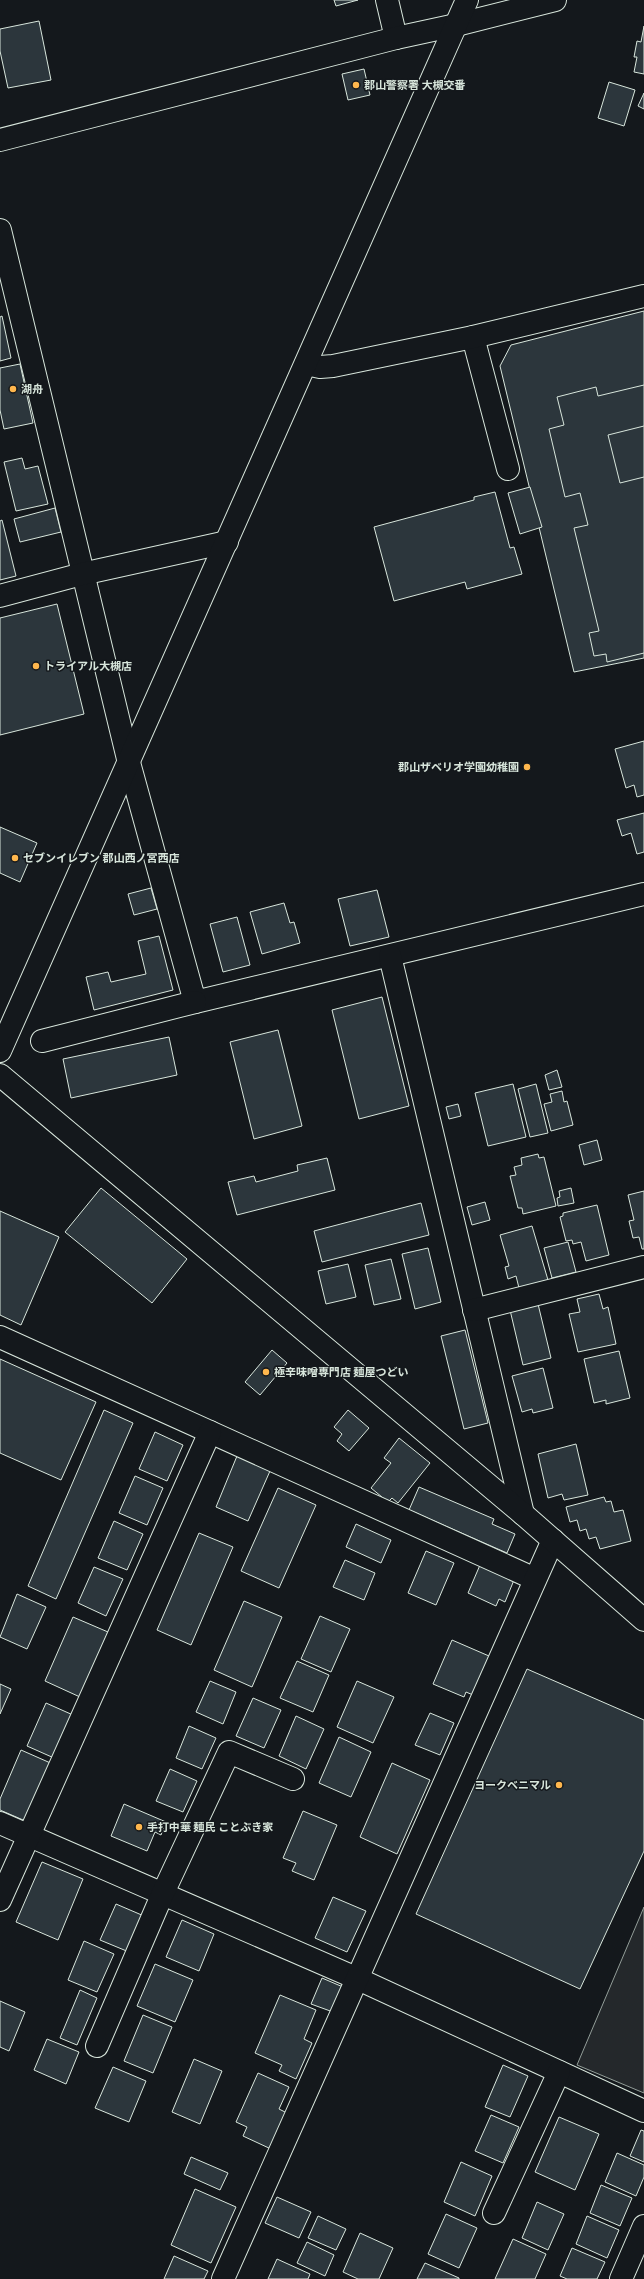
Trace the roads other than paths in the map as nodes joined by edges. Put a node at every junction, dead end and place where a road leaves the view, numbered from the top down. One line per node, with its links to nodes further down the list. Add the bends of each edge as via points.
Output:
1 (387, 0): 5 (street)
2 (467, 0): 4 (street)
3 (555, 0): 4 (street)
4 (456, 25): 5 (street); 10 (street)
5 (396, 38): 6 (street)
6 (0, 140)
7 (0, 230): 13 (street)
8 (644, 296): 9 (street)
9 (473, 337): 10 (street, via 333,366); 11 (street)
10 (306, 364): 12 (street)
11 (508, 469)
12 (227, 542): 13 (street); 15 (street)
13 (82, 574): 14 (street); 15 (street)
14 (0, 596)
15 (128, 759): 18 (street); 20 (street)
16 (644, 894): 17 (street)
17 (390, 956): 18 (street); 23 (street)
18 (195, 1002): 19 (street)
19 (42, 1041)
20 (0, 1051)
21 (0, 1075): 26 (street)
22 (644, 1267): 23 (street)
23 (474, 1310): 26 (street)
24 (0, 1337): 25 (street)
25 (210, 1432): 28 (street); 32 (street)
26 (523, 1514): 27 (street)
27 (553, 1540): 28 (street); 29 (street)
28 (535, 1579): 35 (street)
29 (643, 1617)
30 (293, 1779): 33 (street, via 229,1752)
31 (0, 1823): 32 (street)
32 (29, 1836): 33 (street); 34 (street)
33 (163, 1893): 35 (street); 36 (street)
34 (0, 1900)
35 (356, 1978): 37 (street); 41 (street)
36 (97, 2046)
37 (559, 2072): 38 (street); 39 (street)
38 (644, 2111)
39 (494, 2213)
40 (644, 2226): 42 (street)
41 (224, 2279)
42 (621, 2279)

